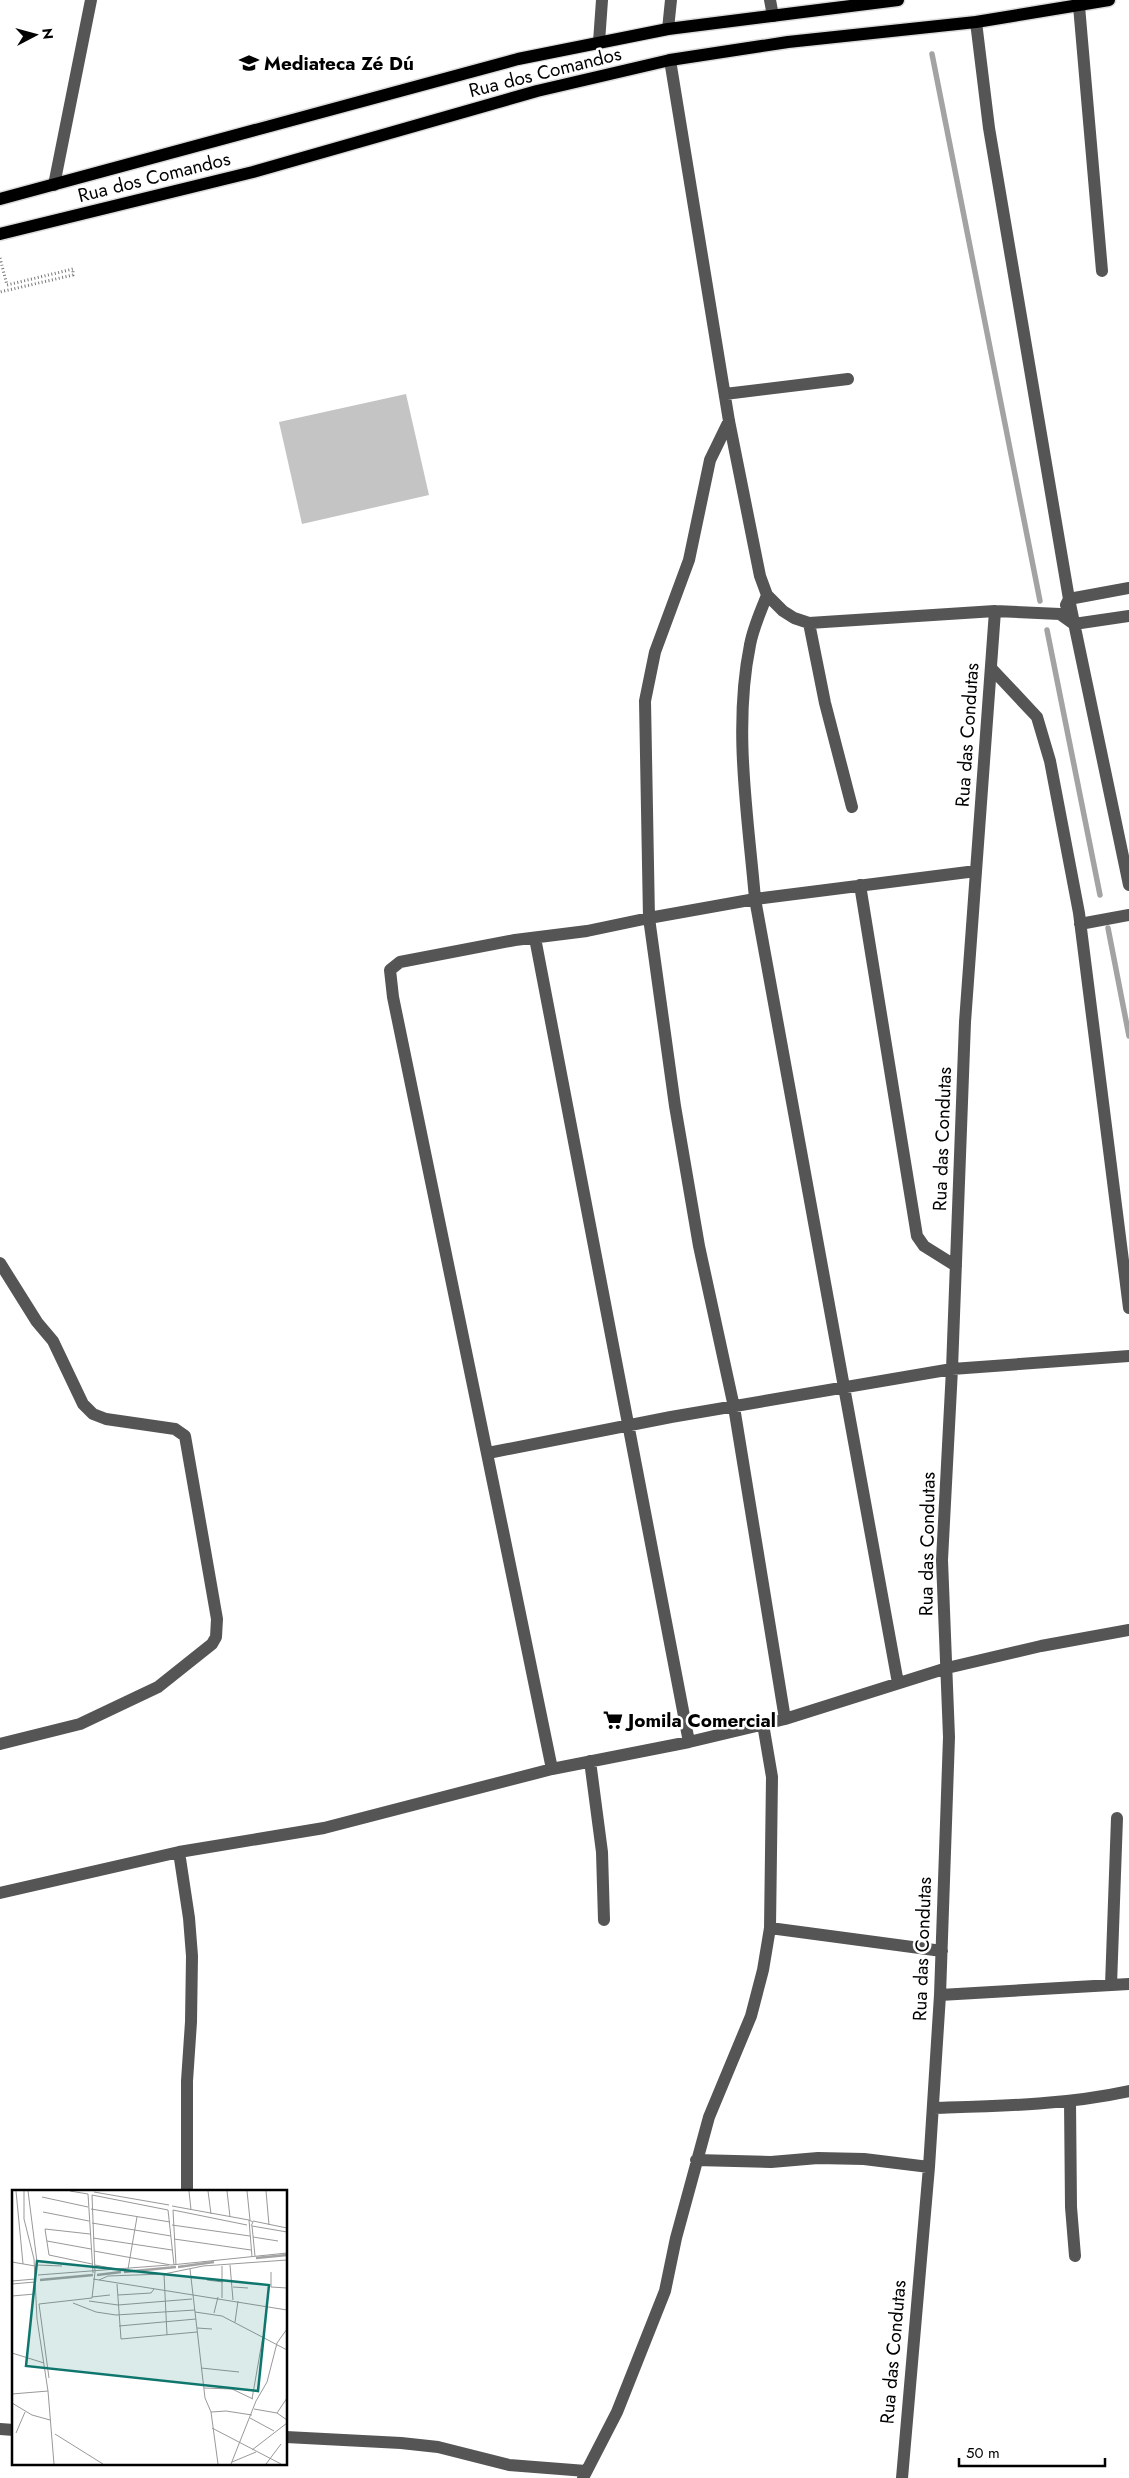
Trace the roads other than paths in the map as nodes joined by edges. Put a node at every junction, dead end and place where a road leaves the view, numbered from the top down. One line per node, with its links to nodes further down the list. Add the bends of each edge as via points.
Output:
1 (91, 0): 13 (street)
2 (602, 0): 11 (street)
3 (671, 0): 10 (street)
4 (770, 0): 8 (street)
5 (898, 0): 8 (main road, Rua dos Comandos)
6 (1110, 0): 7 (main road, Rua dos Comandos)
7 (1079, 6): 9 (main road, Rua dos Comandos); 16 (street)
8 (773, 16): 10 (main road, Rua dos Comandos)
9 (976, 22): 12 (main road, Rua dos Comandos, via 788,42); 22 (street, via 989,128)
10 (668, 29): 11 (main road, Rua dos Comandos)
11 (599, 42): 13 (main road, Rua dos Comandos, via 518,59)
12 (670, 60): 15 (main road, Rua dos Comandos, via 537,91 252,172); 18 (street)
13 (54, 185): 14 (main road, Rua dos Comandos)
14 (0, 199)
15 (0, 234)
16 (1102, 271)
17 (848, 379): 18 (street)
18 (725, 394): 19 (street)
19 (729, 421): 21 (street, via 754,552); 36 (street, via 710,460 689,560 655,652 646,693)
20 (1129, 588): 22 (street)
21 (767, 595): 26 (street, via 794,618); 34 (street, via 750,644 744,695 746,801)
22 (1069, 599): 24 (street); 27 (street)
23 (995, 611): 24 (street); 26 (street); 28 (street, Rua das Condutas)
24 (1060, 614): 27 (street)
25 (1129, 616): 27 (street)
26 (809, 622): 29 (street, via 825,703)
27 (1074, 624): 32 (street)
28 (992, 668): 31 (street, Rua das Condutas); 37 (street, via 1037,717 1050,761)
29 (852, 807)
30 (1129, 861): 32 (street)
31 (976, 871): 33 (street); 40 (street, Rua das Condutas, via 964,1022)
32 (1128, 881)
33 (860, 886): 34 (street); 40 (street, via 916,1236 924,1246)
34 (755, 899): 36 (street); 44 (street)
35 (1129, 915): 37 (street)
36 (649, 918): 38 (street); 45 (street, via 675,1106 699,1246)
37 (1080, 924): 41 (street)
38 (535, 938): 46 (street); 47 (street, via 400,962 390,970)
39 (0, 1263): 54 (street, via 37,1322 53,1341 83,1404 93,1414 106,1419 175,1429 185,1436 217,1619 216,1637 212,1644 158,1687 80,1724)
40 (956, 1266): 43 (street, Rua das Condutas)
41 (1129, 1308)
42 (1129, 1356): 43 (street)
43 (952, 1369): 44 (street); 49 (street, Rua das Condutas, via 942,1560)
44 (845, 1388): 45 (street); 50 (street)
45 (734, 1407): 46 (street); 51 (street)
46 (628, 1425): 47 (street); 53 (street)
47 (488, 1453): 56 (street)
48 (1129, 1630): 49 (street)
49 (947, 1668): 50 (street); 62 (street, Rua das Condutas, via 949,1737)
50 (898, 1683): 51 (street)
51 (785, 1720): 52 (street)
52 (763, 1724): 53 (street); 61 (street, via 772,1777)
53 (689, 1742): 55 (street)
54 (0, 1744)
55 (590, 1761): 56 (street); 60 (street, via 602,1852)
56 (552, 1769): 58 (street, via 324,1828)
57 (1116, 1818): 64 (street)
58 (179, 1852): 59 (street); 71 (street, via 190,1918 192,1956)
59 (0, 1893)
60 (604, 1920)
61 (770, 1928): 62 (street); 69 (street, via 751,2016 709,2117)
62 (942, 1951): 65 (street, Rua das Condutas)
63 (1129, 1984): 64 (street)
64 (1111, 1985): 65 (street)
65 (940, 1995): 68 (street, Rua das Condutas)
66 (1129, 2091): 67 (street)
67 (1070, 2101): 68 (street); 72 (street, via 1070,2206)
68 (933, 2108): 70 (street, Rua das Condutas)
69 (696, 2160): 70 (street, via 864,2159); 74 (street, via 665,2291 618,2412)
70 (929, 2167): 75 (street, Rua das Condutas)
71 (187, 2190)
72 (1075, 2256)
73 (288, 2437): 74 (street, via 438,2447 508,2465)
74 (584, 2474)
75 (902, 2478)

